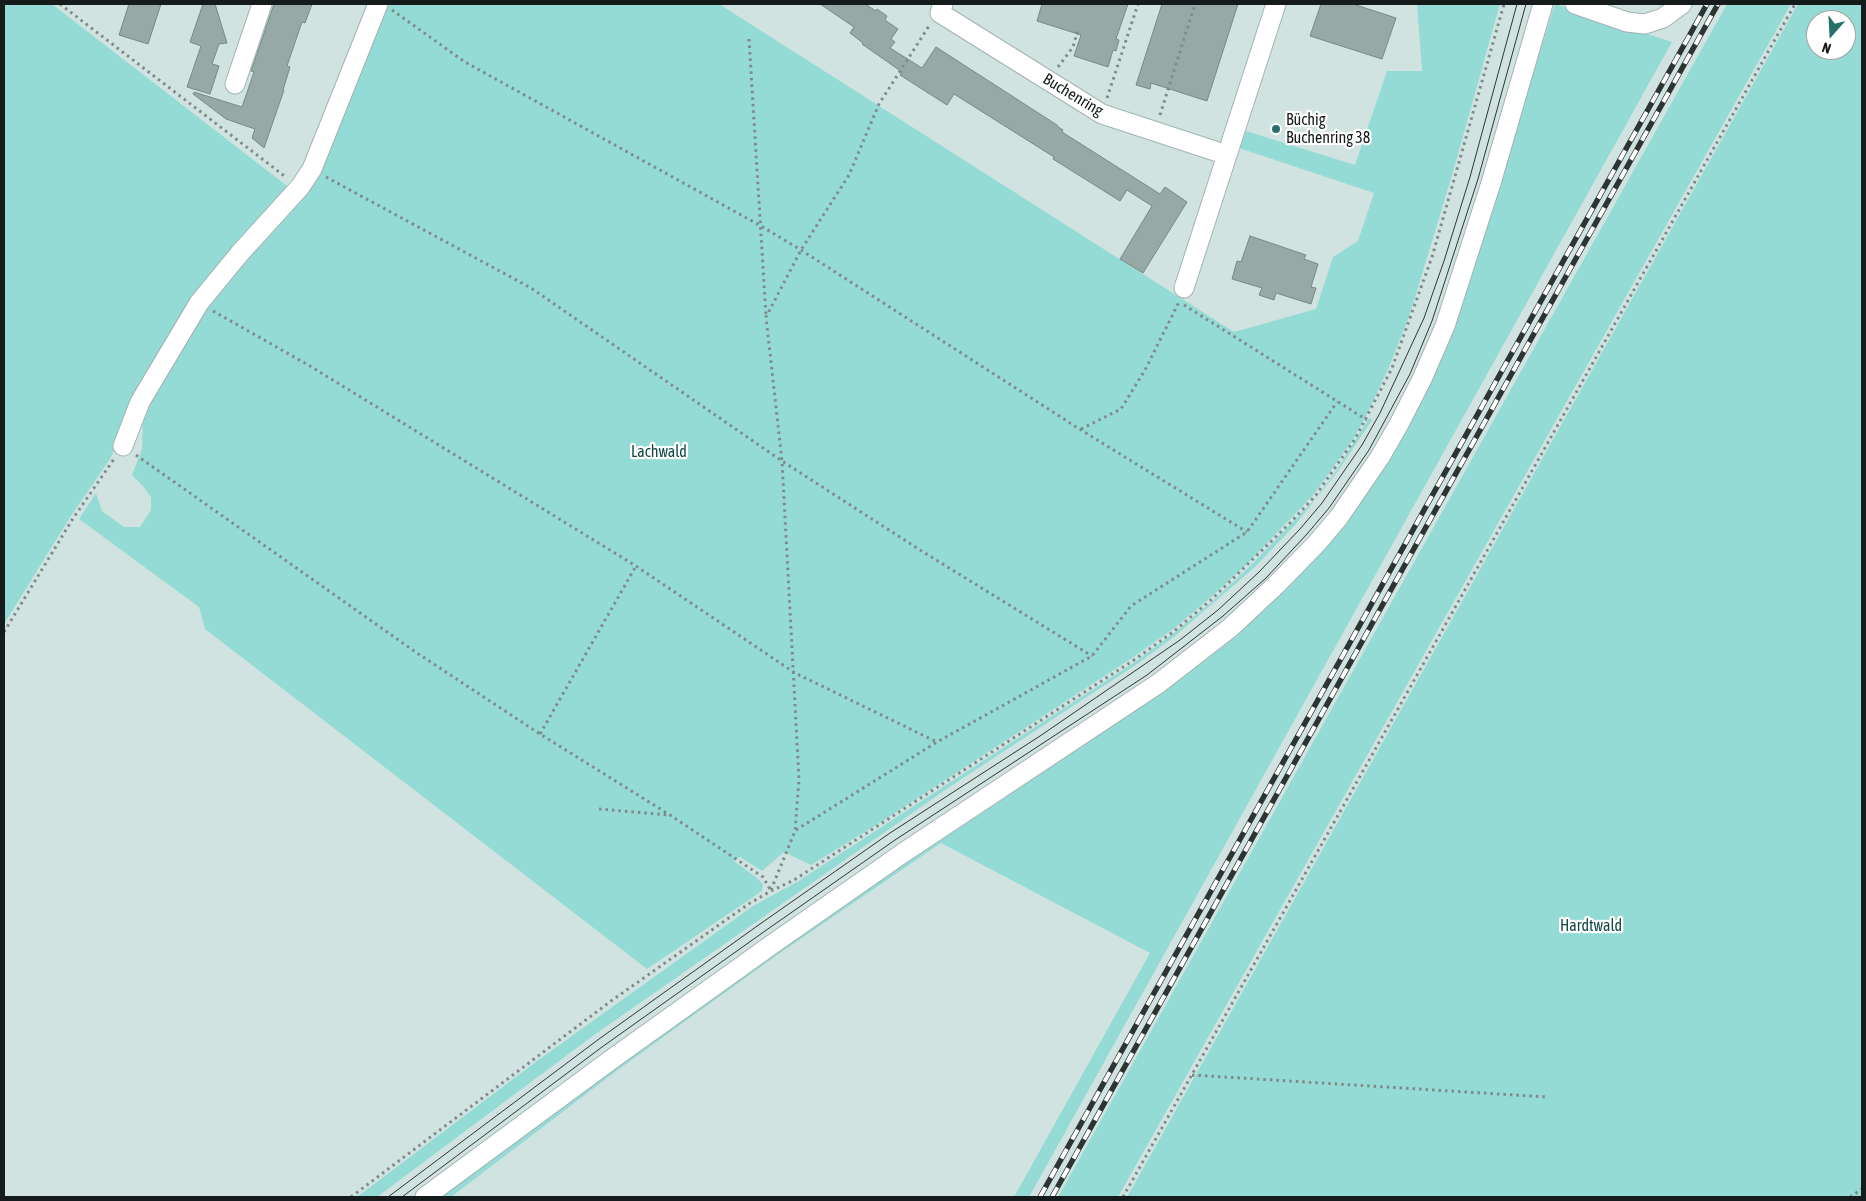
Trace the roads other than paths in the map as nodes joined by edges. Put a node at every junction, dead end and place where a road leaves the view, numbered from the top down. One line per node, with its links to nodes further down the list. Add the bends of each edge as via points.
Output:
1 (262, 4): 8 (street)
2 (1276, 4): 9 (street)
3 (1543, 4): 12 (street, via 1445,326 1400,424 1339,517 1317,543 1230,628 1160,683 903,853 774,943)
4 (1575, 4): 5 (street, via 1627,22 1644,24 1663,18)
5 (1682, 4)
6 (384, 6): 11 (street, via 312,169 200,303 140,402)
7 (937, 7): 9 (street, Buchenring, via 1102,114)
8 (235, 84)
9 (1227, 154): 10 (street)
10 (1181, 295)
11 (123, 446)
12 (425, 1197)

